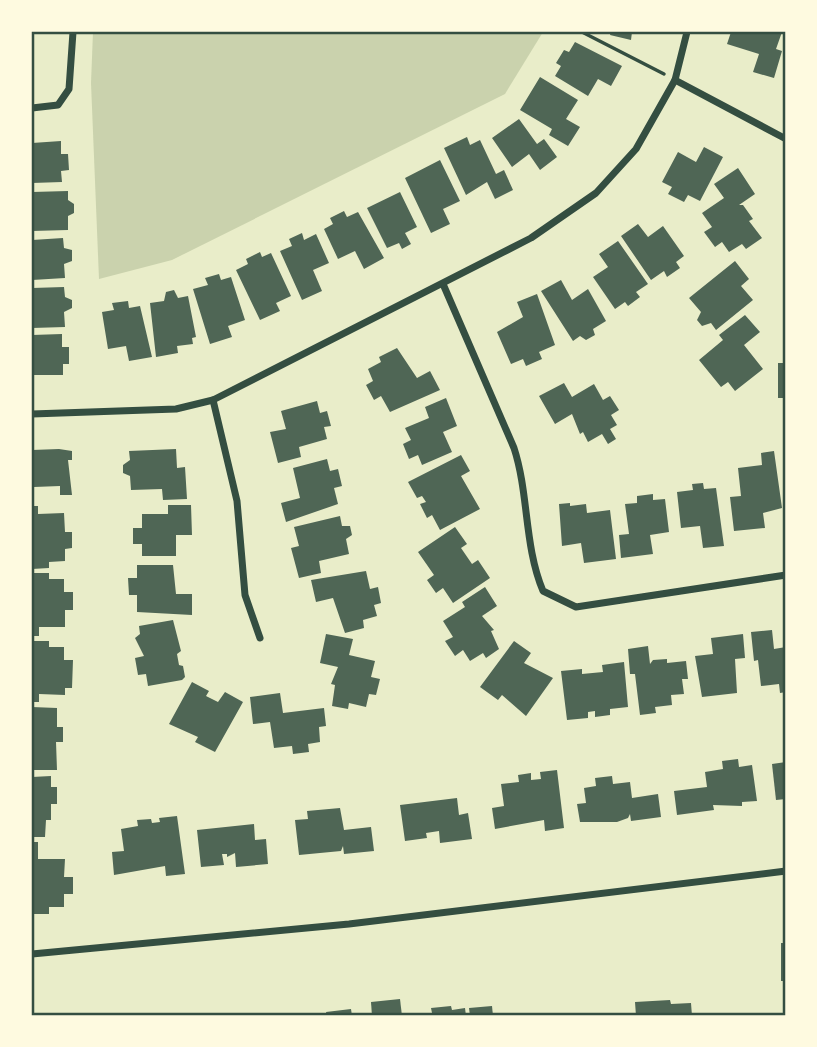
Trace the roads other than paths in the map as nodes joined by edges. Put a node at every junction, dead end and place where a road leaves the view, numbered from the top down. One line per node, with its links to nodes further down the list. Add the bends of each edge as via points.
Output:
1 (73, 32): 4 (street, via 69,89 58,105)
2 (687, 32): 3 (street)
3 (675, 80): 5 (street); 6 (street, via 636,149 596,193 531,238)
4 (32, 108)
5 (786, 139)
6 (443, 284): 7 (street); 9 (street, via 523,474 543,590 576,607)
7 (213, 400): 8 (street, via 176,410); 10 (street, via 237,501 245,595)
8 (32, 414)
9 (786, 575)
10 (260, 638)
11 (786, 871): 12 (street, via 349,924)
12 (32, 954)

